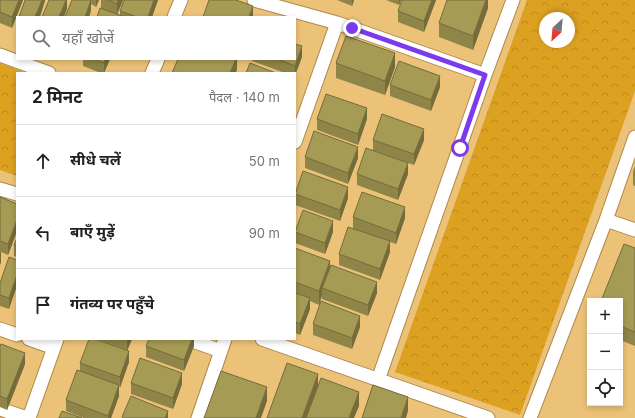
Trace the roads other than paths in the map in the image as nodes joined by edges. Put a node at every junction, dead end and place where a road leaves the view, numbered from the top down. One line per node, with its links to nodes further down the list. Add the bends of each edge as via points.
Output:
1 (181, 0): 4 (lane)
2 (254, 0): 5 (lane)
3 (513, 0): 10 (lane)
4 (174, 16)
5 (337, 23): 10 (lane); 12 (lane)
6 (0, 55): 8 (lane)
7 (158, 60): 9 (lane)
8 (46, 72)
9 (152, 72)
10 (485, 75): 24 (lane)
11 (635, 137): 15 (lane)
12 (296, 139)
13 (0, 188): 14 (lane)
14 (16, 194)
15 (606, 220): 16 (lane); 29 (lane)
16 (635, 230)
17 (0, 329): 18 (lane)
18 (16, 335)
19 (34, 340): 22 (lane)
20 (192, 340): 23 (lane)
21 (265, 340): 24 (lane)
22 (55, 344): 26 (lane)
23 (223, 345): 27 (lane)
24 (378, 380): 28 (lane)
25 (0, 409): 26 (lane)
26 (28, 418)
27 (198, 418)
28 (488, 418)
29 (530, 418)

